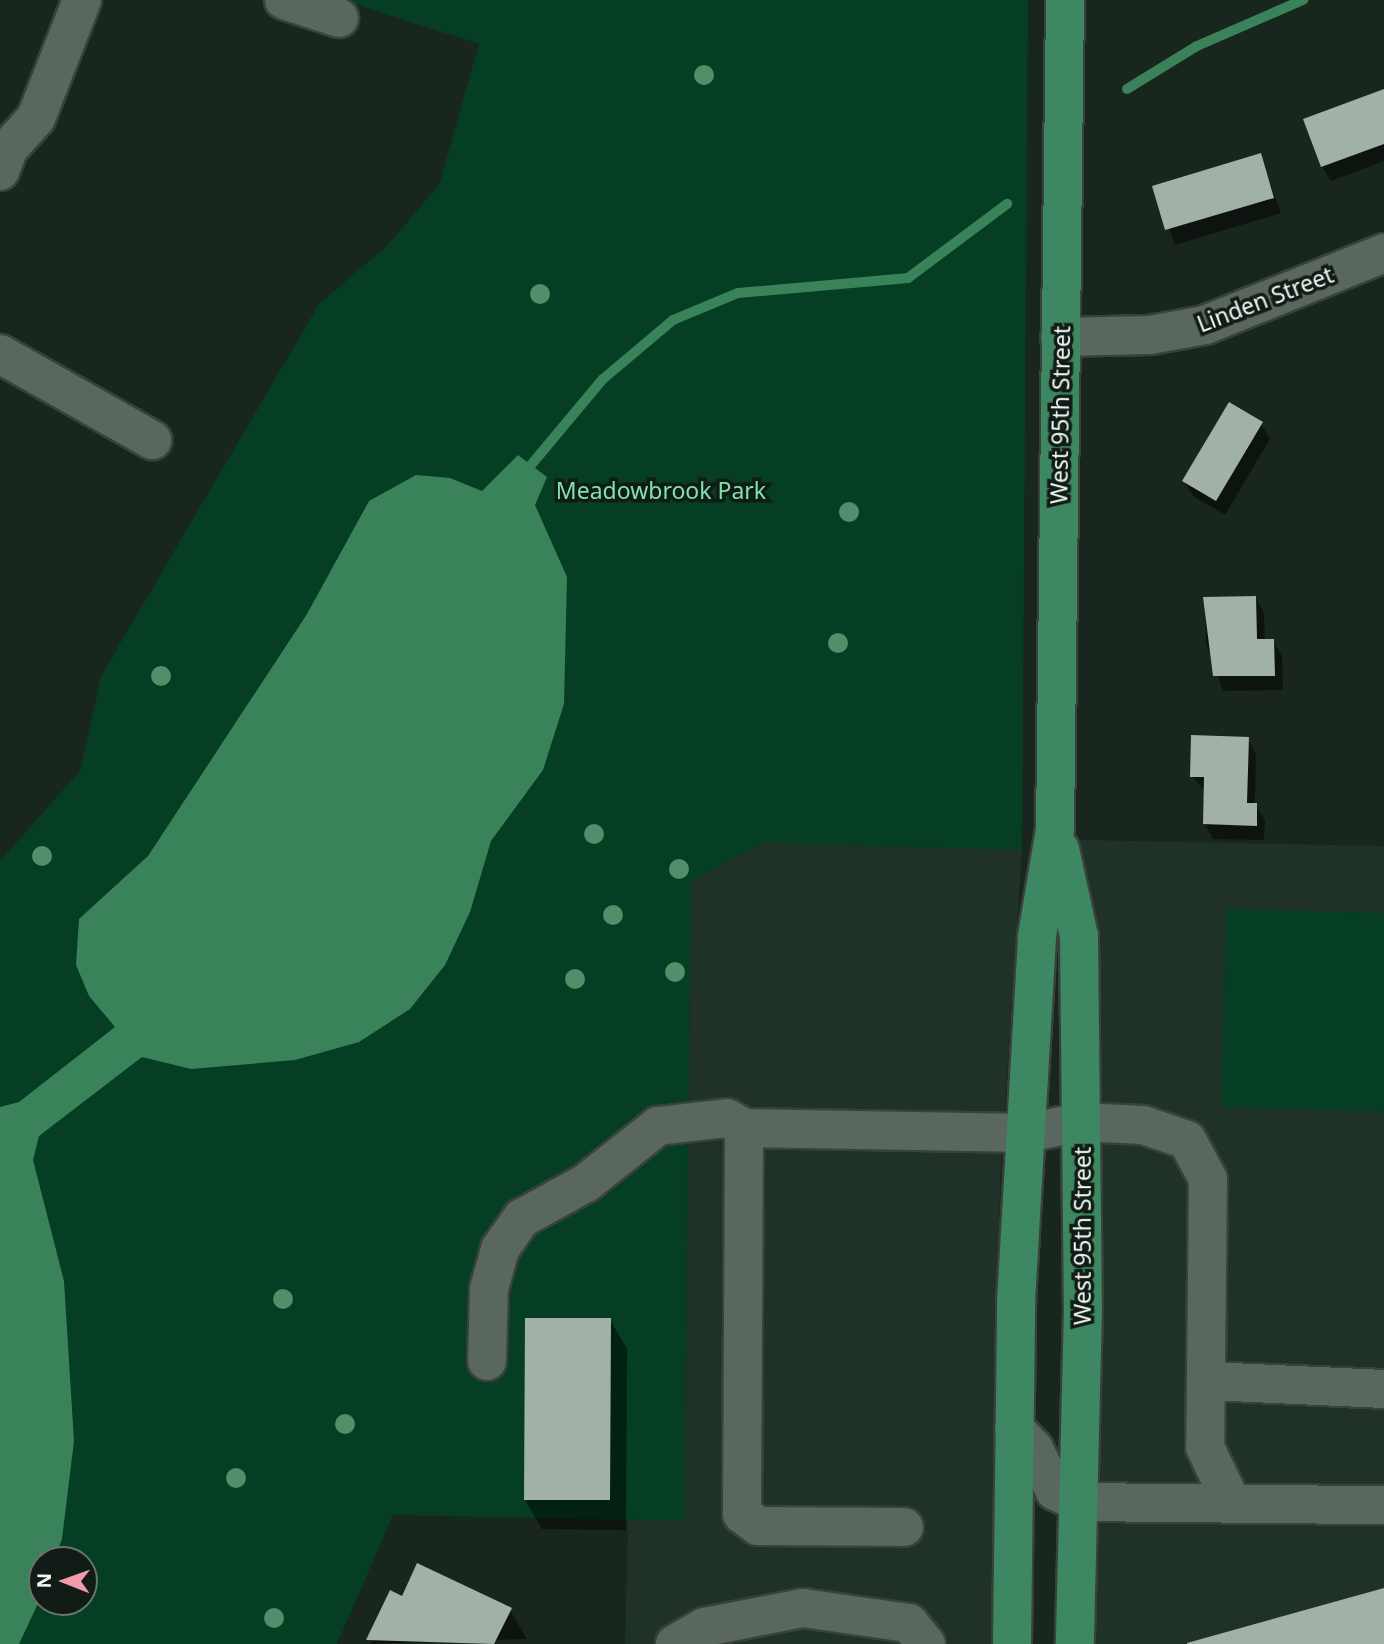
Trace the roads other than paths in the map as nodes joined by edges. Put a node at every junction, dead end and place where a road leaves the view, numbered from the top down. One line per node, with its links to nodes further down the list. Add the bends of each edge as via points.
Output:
1 (82, 0): 5 (street, via 36,118)
2 (284, 0): 4 (street)
3 (1065, 0): 7 (main road, West 95th Street)
4 (338, 18)
5 (3, 153)
6 (1384, 253): 7 (street, Linden Street, via 1205,325 1150,335)
7 (1060, 337): 10 (main road, West 95th Street)
8 (0, 354): 9 (street)
9 (152, 440)
10 (1055, 830): 11 (main road, West 95th Street, via 1079,936); 13 (main road, West 95th Street, via 1038,936)
11 (1081, 1122): 13 (street); 15 (street, via 1143,1125 1187,1140 1199,1157 1208,1179); 18 (main road, West 95th Street)
12 (744, 1128): 13 (street); 14 (street, via 727,1118 658,1126 586,1183 522,1218 500,1249 489,1289); 21 (street, via 742,1514 758,1526)
13 (1026, 1133): 17 (main road, West 95th Street)
14 (487, 1362)
15 (1208, 1381): 16 (street); 19 (street, via 1205,1447)
16 (1384, 1389)
17 (1014, 1428): 18 (street, via 1034,1449 1055,1491); 24 (main road, West 95th Street)
18 (1078, 1502): 19 (street); 25 (main road, West 95th Street)
19 (1231, 1502): 20 (street)
20 (1384, 1506)
21 (904, 1527)
22 (675, 1644): 23 (street, via 705,1627 803,1608 909,1623)
23 (926, 1644)
24 (1012, 1644)
25 (1075, 1644)

